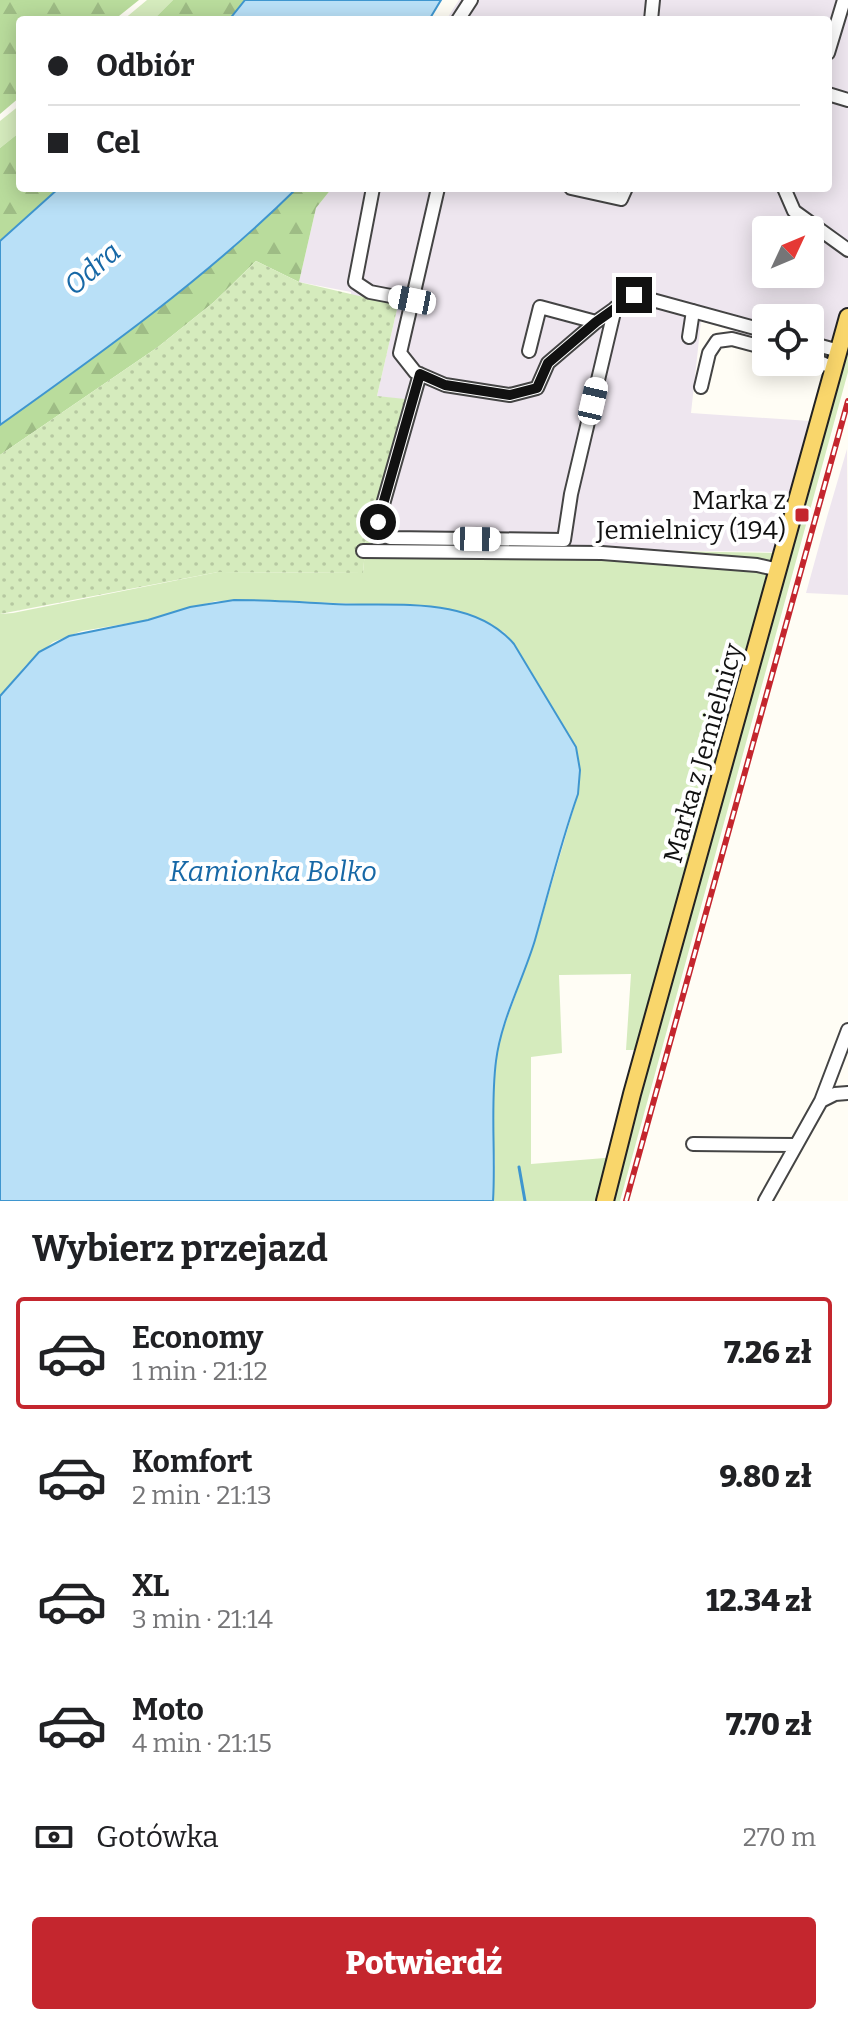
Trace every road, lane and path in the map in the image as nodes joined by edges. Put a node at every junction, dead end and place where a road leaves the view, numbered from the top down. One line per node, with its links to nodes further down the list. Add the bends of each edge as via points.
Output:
1 (844, 0): 2 (street)
2 (832, 40)
3 (372, 192): 9 (street, via 355,282 370,292)
4 (437, 192): 9 (street)
5 (589, 192): 6 (street, via 621,199)
6 (624, 192)
7 (786, 192): 8 (street, via 794,211)
8 (848, 250)
9 (412, 300): 21 (street, via 400,353)
10 (615, 308): 11 (street, via 634,295); 13 (street); 21 (street, via 564,540 390,538 377,533)
11 (693, 311): 14 (street); 15 (street)
12 (848, 317): 20 (main road, Marka z Jemielnicy)
13 (596, 322): 17 (street, via 540,307); 21 (street, via 548,363 537,388 510,395 445,385)
14 (752, 327)
15 (689, 337)
16 (752, 344): 22 (street, via 717,341)
17 (529, 351)
18 (824, 352): 20 (street)
19 (824, 359): 20 (street)
20 (836, 359): 24 (main road, Marka z Jemielnicy)
21 (420, 374)
22 (701, 387)
23 (363, 551): 24 (street, via 602,553)
24 (779, 570): 30 (main road, Marka z Jemielnicy)
25 (847, 1036): 27 (street)
26 (848, 1093): 27 (street)
27 (821, 1101): 29 (street)
28 (693, 1144): 29 (street)
29 (796, 1145): 31 (street)
30 (605, 1201)
31 (765, 1201)

